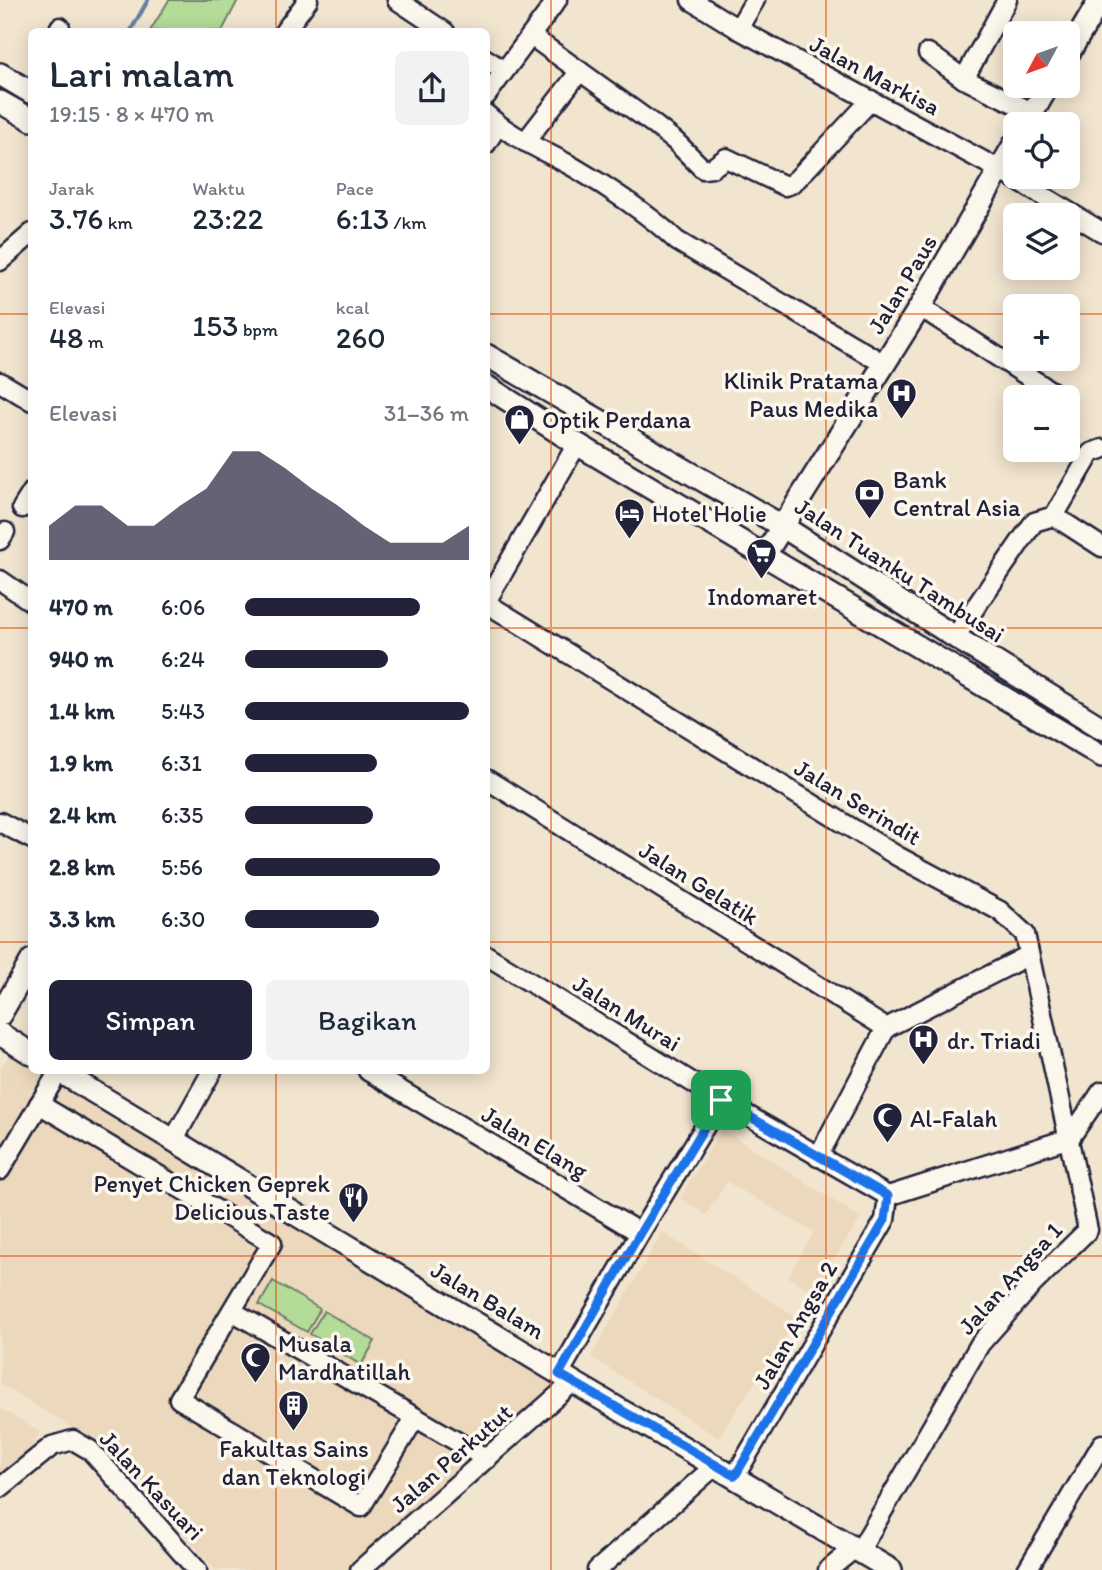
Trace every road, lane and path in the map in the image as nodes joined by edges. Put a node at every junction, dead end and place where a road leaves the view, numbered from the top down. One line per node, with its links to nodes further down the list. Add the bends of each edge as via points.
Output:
1 (308, 0): 8 (street)
2 (397, 0): 9 (street)
3 (557, 0): 12 (street)
4 (691, 0): 10 (street, Jalan Markisa)
5 (755, 0): 10 (street)
6 (1007, 0): 18 (street)
7 (1100, 0): 11 (main road)
8 (287, 28)
9 (439, 28)
10 (738, 29): 21 (street, Jalan Markisa)
11 (1080, 34)
12 (531, 36): 15 (street); 16 (street)
13 (928, 53): 18 (street)
14 (490, 62): 15 (street)
15 (504, 71): 20 (street)
16 (580, 71): 21 (street, via 675,141 702,169 726,158 785,186 798,178); 26 (street)
17 (0, 74): 19 (main road)
18 (964, 79): 23 (street)
19 (28, 86)
20 (490, 90)
21 (871, 100): 28 (street, Jalan Markisa)
22 (0, 102): 24 (main road)
23 (1019, 112)
24 (28, 118)
25 (492, 120): 26 (street)
26 (525, 142): 34 (street, via 577,169 677,241)
27 (1003, 165): 28 (main road, Jalan Paus)
28 (1000, 170): 29 (street, Jalan Markisa); 32 (main road, Jalan Paus)
29 (1102, 232)
30 (28, 236): 31 (street)
31 (0, 261)
32 (920, 307): 34 (main road, Jalan Paus); 36 (street)
33 (490, 357): 42 (main road, Jalan Tuanku Tambusai)
34 (884, 364): 42 (main road, Jalan Paus)
35 (0, 382): 38 (street)
36 (1042, 385)
37 (490, 389): 39 (main road)
38 (28, 399)
39 (577, 444): 44 (main road); 46 (street)
40 (1102, 449): 41 (street, via 1091,453)
41 (1054, 516): 43 (street); 49 (street, via 1034,522)
42 (782, 526): 44 (main road, Jalan Paus); 49 (main road, Jalan Tuanku Tambusai)
43 (1102, 547)
44 (764, 556): 51 (main road)
45 (0, 580): 47 (street)
46 (490, 596)
47 (28, 599)
48 (490, 605): 55 (street, Jalan Serindit, via 897,856 1000,911 1025,934)
49 (955, 637): 50 (main road, Jalan Tuanku Tambusai)
50 (1102, 728)
51 (1102, 756)
52 (490, 781): 59 (street, Jalan Gelatik)
53 (0, 822): 54 (street)
54 (28, 837)
55 (1029, 956): 59 (street); 69 (street, Jalan Serindit)
56 (490, 957): 67 (street, Jalan Murai)
57 (28, 967): 58 (main road)
58 (0, 1015)
59 (886, 1028): 71 (street)
60 (0, 1034): 61 (main road)
61 (28, 1052)
62 (57, 1074): 68 (street)
63 (64, 1074): 70 (main road, Jalan Balam)
64 (210, 1074): 70 (street)
65 (373, 1074): 75 (street, Jalan Elang)
66 (1102, 1091): 69 (street)
67 (721, 1100): 71 (street, Jalan Murai); 75 (street, Jalan Perkutut)
68 (39, 1104): 72 (street); 77 (street, via 272,1243)
69 (1070, 1138): 73 (street); 74 (street, Jalan Angsa 1)
70 (173, 1141): 78 (main road, Jalan Balam)
71 (818, 1157): 73 (street, Jalan Murai)
72 (0, 1170)
73 (888, 1196): 83 (street, Jalan Angsa 2, via 885,1220)
74 (1088, 1230): 76 (street); 85 (street, Jalan Angsa 1, via 980,1344)
75 (640, 1233): 78 (street, Jalan Perkutut)
76 (1102, 1241)
77 (232, 1311): 79 (street); 79 (street, via 179,1399 361,1507)
78 (566, 1378): 81 (street, Jalan Perkutut); 82 (main road, Jalan Balam)
79 (415, 1418): 81 (street)
80 (1102, 1444): 91 (street)
81 (488, 1459): 87 (street, Jalan Perkutut)
82 (716, 1465): 83 (main road, Jalan Balam); 88 (street)
83 (735, 1476): 85 (main road, Jalan Balam)
84 (0, 1488): 86 (street, Jalan Kasuari, via 52,1446 73,1440 90,1450)
85 (857, 1549): 89 (street); 90 (main road, Jalan Balam)
86 (197, 1570)
87 (360, 1570)
88 (597, 1570)
89 (828, 1570)
90 (891, 1570)
91 (1027, 1570)

